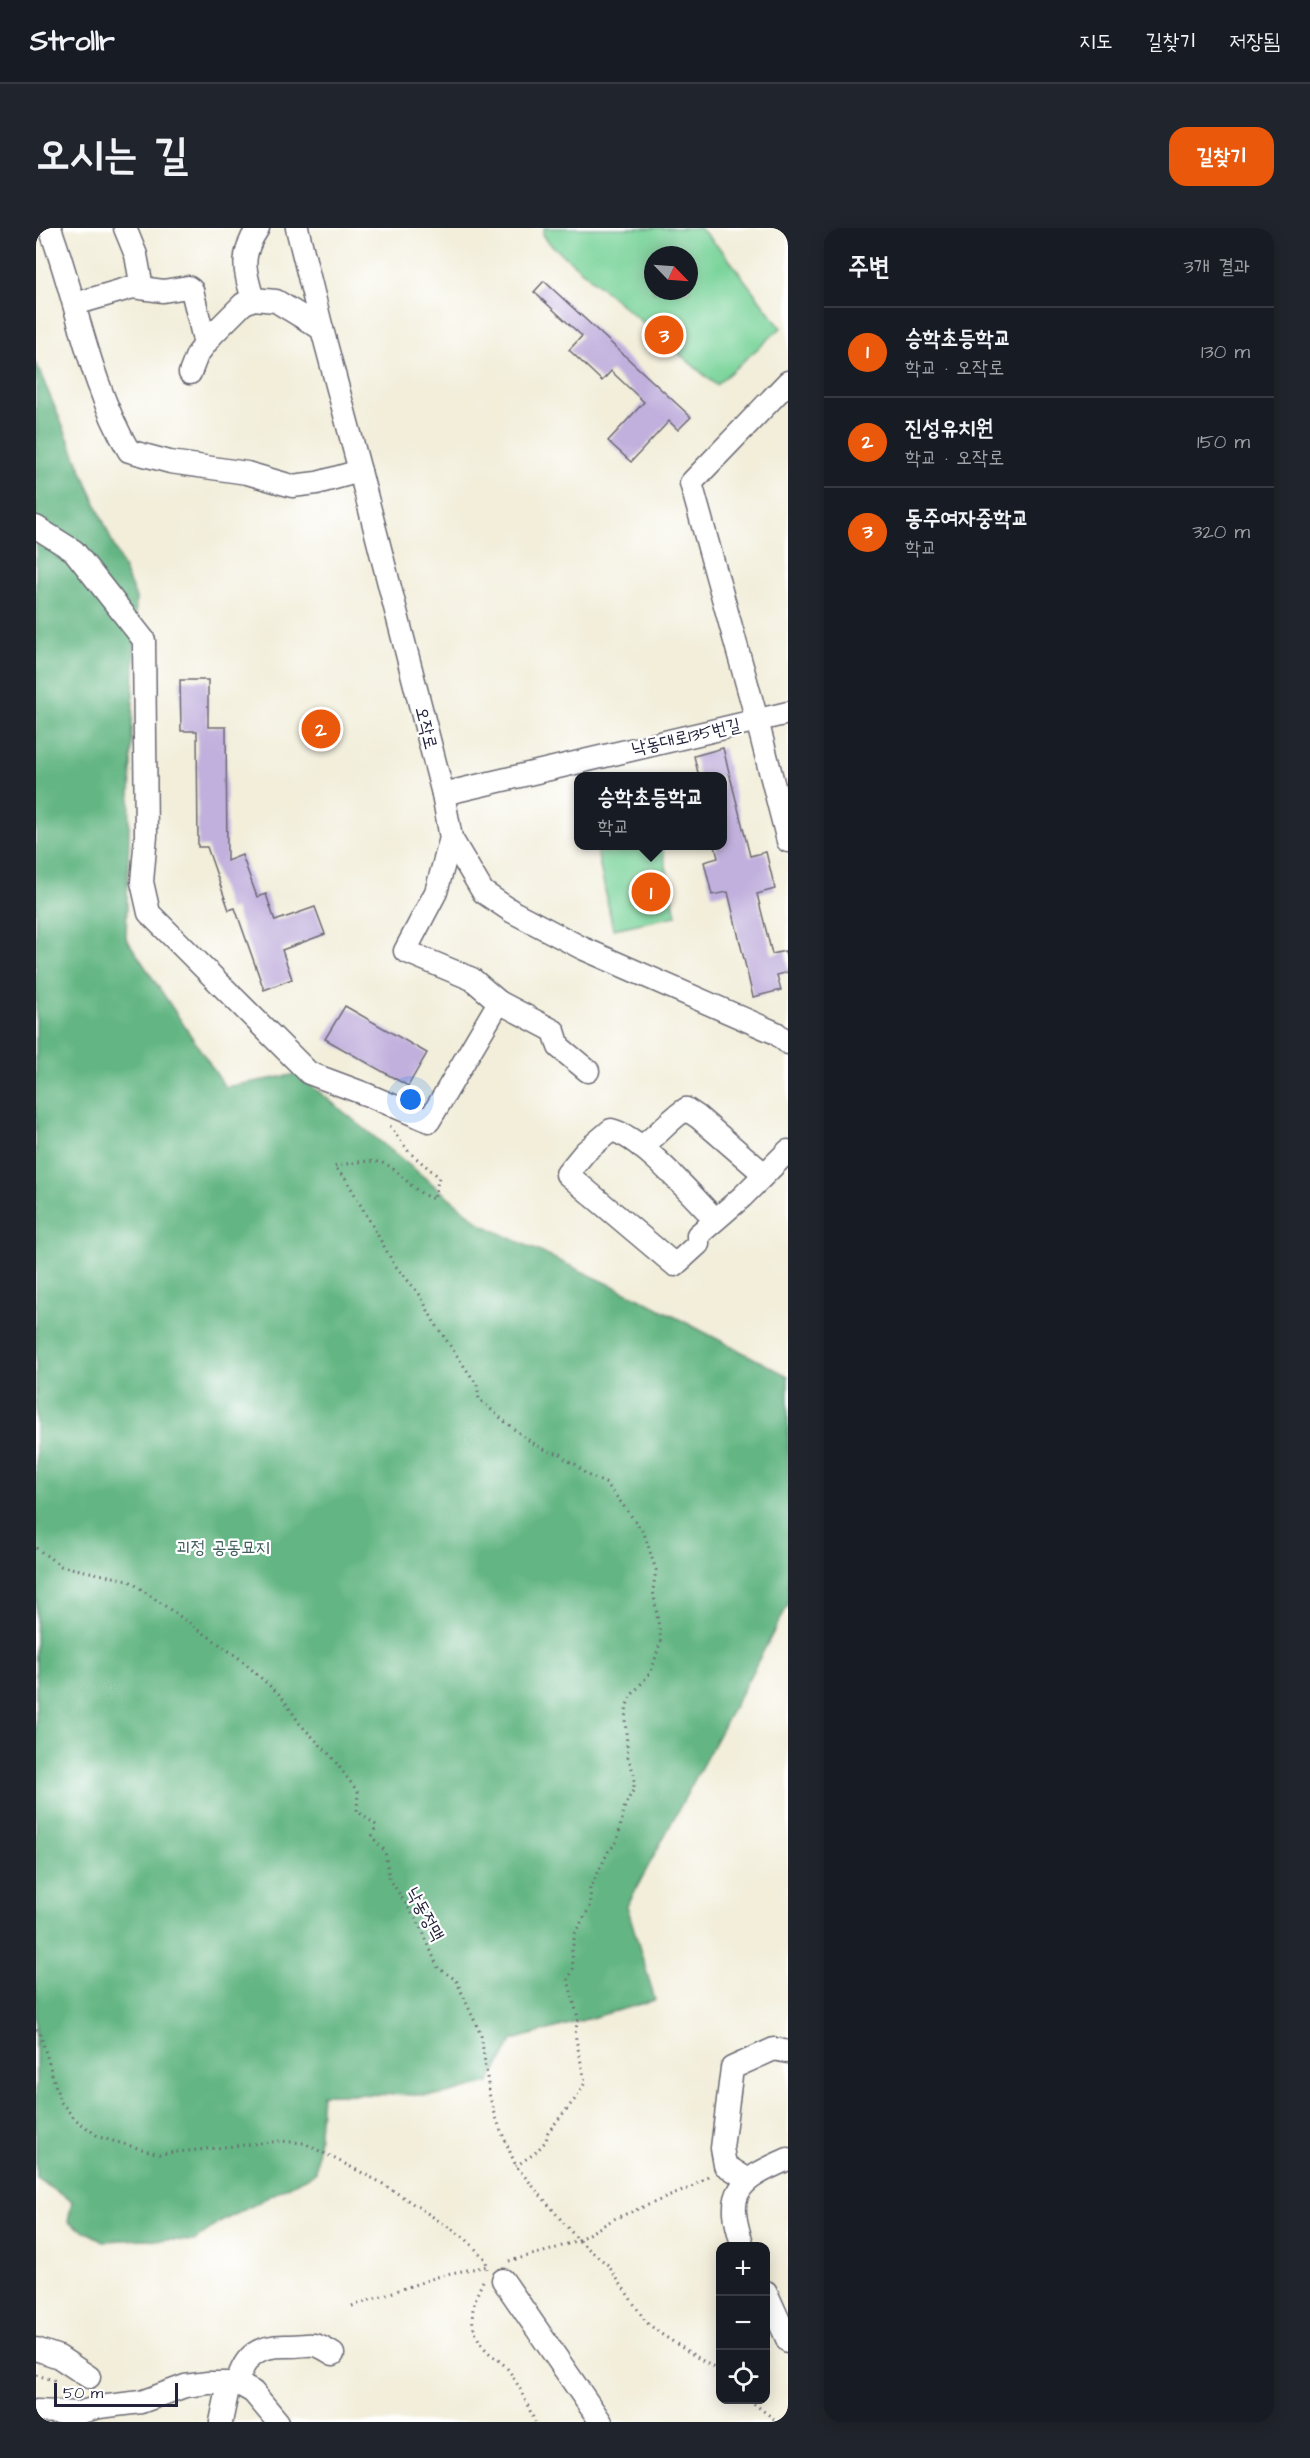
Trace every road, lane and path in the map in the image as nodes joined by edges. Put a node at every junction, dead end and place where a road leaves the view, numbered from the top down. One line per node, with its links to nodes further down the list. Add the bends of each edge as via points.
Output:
1 (50, 228): 7 (street)
2 (125, 228): 5 (street, via 136,255)
3 (258, 228): 6 (street, via 246,250 244,266)
4 (297, 228): 8 (street, 오작로)
5 (142, 288): 7 (street, via 133,287); 9 (street, via 192,290)
6 (253, 299): 8 (street, via 276,301); 9 (street, via 243,304)
7 (75, 304): 12 (street, via 117,432 129,451 170,462 247,473 292,486)
8 (321, 328): 12 (street, 오작로)
9 (205, 344): 10 (street)
10 (190, 373)
11 (788, 382): 15 (street, via 691,483)
12 (360, 471): 16 (street, 오작로)
13 (36, 527): 19 (street, via 74,551 144,640 146,836 142,882 149,913 183,949 309,1073 429,1121)
14 (788, 712): 15 (street, 낙동대로135번길)
15 (758, 720): 16 (street, 낙동대로135번길); 18 (street)
16 (443, 794): 17 (street, 오작로)
17 (451, 838): 19 (street, via 436,892 405,951 472,979); 20 (street, 오작로, via 483,892 513,912 582,948 776,1033)
18 (788, 842)
19 (499, 1002): 21 (street, via 554,1031 559,1047)
20 (788, 1043)
21 (588, 1071)
22 (385, 1121): 32 (path, via 409,1152 439,1177 435,1199 426,1197 388,1165 356,1161 334,1167 346,1179 394,1264 420,1295 477,1385 479,1399 527,1439 554,1454 560,1453 587,1475 607,1484 644,1533 656,1570 653,1590 661,1640 651,1672 630,1697 625,1719 634,1789 625,1805 616,1842 590,1889 591,1905 575,1933 573,1969 568,1980 578,2018 575,2034 585,2082 548,2132 546,2141)
23 (641, 1147): 25 (street, via 686,1110); 26 (street); 26 (street, via 622,1132 611,1130 567,1174 675,1265 698,1244 698,1234)
24 (788, 1151): 25 (street)
25 (764, 1174): 26 (street)
26 (715, 1219)
27 (36, 1548): 32 (path, 낙동정맥, via 61,1566 128,1580 239,1658 282,1697 300,1724 331,1756 358,1792 357,1811 376,1825 372,1837 385,1851 388,1878 421,1927 438,1968 456,1980 482,2035 490,2098)
28 (36, 2029): 36 (path, via 60,2101 75,2119 99,2136 159,2154 281,2141 304,2143 380,2182 465,2238)
29 (788, 2052): 31 (street, via 774,2049 732,2068 722,2148)
30 (788, 2159): 33 (street)
31 (725, 2165): 33 (street); 34 (path, via 690,2188 616,2218)
32 (516, 2166): 34 (path, 낙동정맥)
33 (747, 2179): 35 (street, via 734,2210)
34 (578, 2240): 36 (path); 42 (path, 낙동정맥, via 608,2265 646,2322)
35 (742, 2242)
36 (495, 2273): 38 (path, via 446,2274); 49 (path, via 474,2299 470,2314 483,2346 506,2367); 50 (street); 51 (street)
37 (767, 2296): 39 (street)
38 (352, 2306)
39 (788, 2341)
40 (36, 2349): 46 (street, via 94,2376 86,2380 85,2389 91,2402)
41 (333, 2354): 43 (street, via 312,2343 263,2348 249,2358)
42 (716, 2369)
43 (233, 2383): 46 (street, via 185,2386 141,2402); 47 (street); 48 (street, via 253,2392)
44 (754, 2404): 52 (path)
45 (38, 2407): 46 (street, via 78,2413)
46 (99, 2407)
47 (221, 2422)
48 (278, 2422)
49 (535, 2422)
50 (594, 2422)
51 (601, 2422)
52 (778, 2422)

